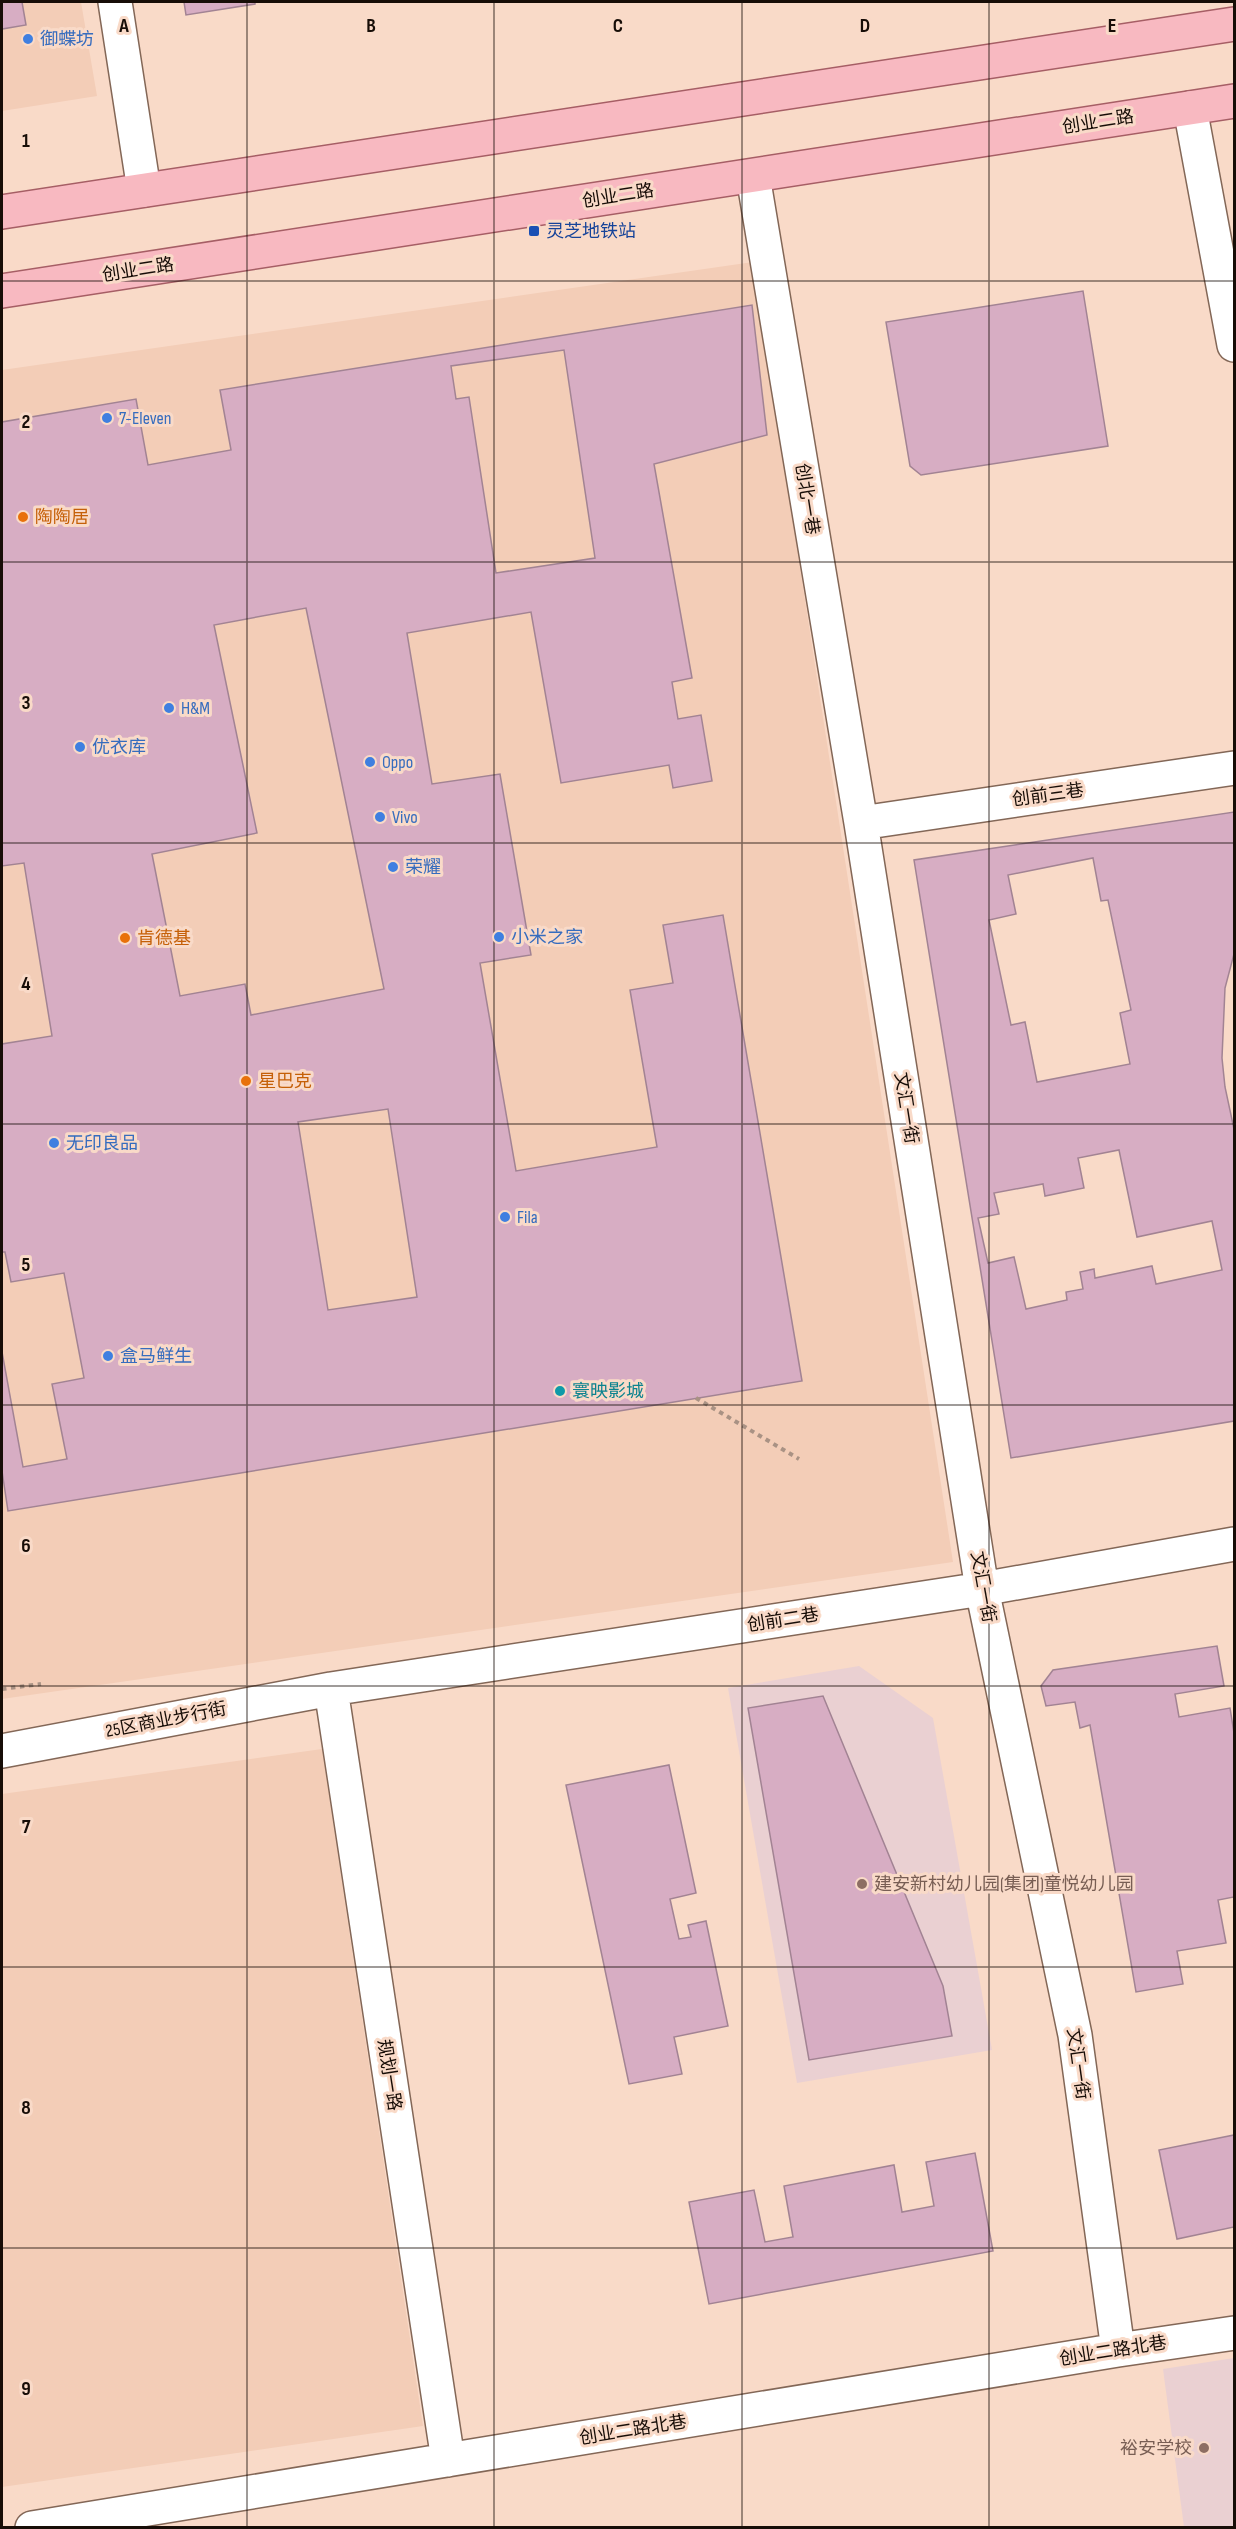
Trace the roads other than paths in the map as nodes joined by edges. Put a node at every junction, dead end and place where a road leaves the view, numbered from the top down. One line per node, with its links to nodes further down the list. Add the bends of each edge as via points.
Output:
1 (115, 2): 6 (street)
2 (1234, 24): 6 (main road)
3 (1234, 101): 4 (main road, 创业二路)
4 (1190, 108): 5 (main road, 创业二路); 9 (street)
5 (753, 176): 8 (main road, 创业二路); 11 (street, 创北一巷)
6 (144, 190): 7 (main road)
7 (2, 212)
8 (2, 291)
9 (1234, 345)
10 (1234, 768): 11 (street, 创前三巷)
11 (861, 823): 13 (street, 文汇一街)
12 (1234, 1544): 13 (street, 创前二巷)
13 (982, 1589): 14 (street, 创前二巷); 17 (street, 文汇一街, via 1075,2035)
14 (331, 1689): 15 (street, 25区商业步行街); 18 (street, 规划一路)
15 (2, 1750)
16 (1234, 2332): 17 (street, 创业二路北巷)
17 (1118, 2350): 18 (street, 创业二路北巷)
18 (448, 2460): 19 (street, 创业二路北巷)
19 (32, 2528)

